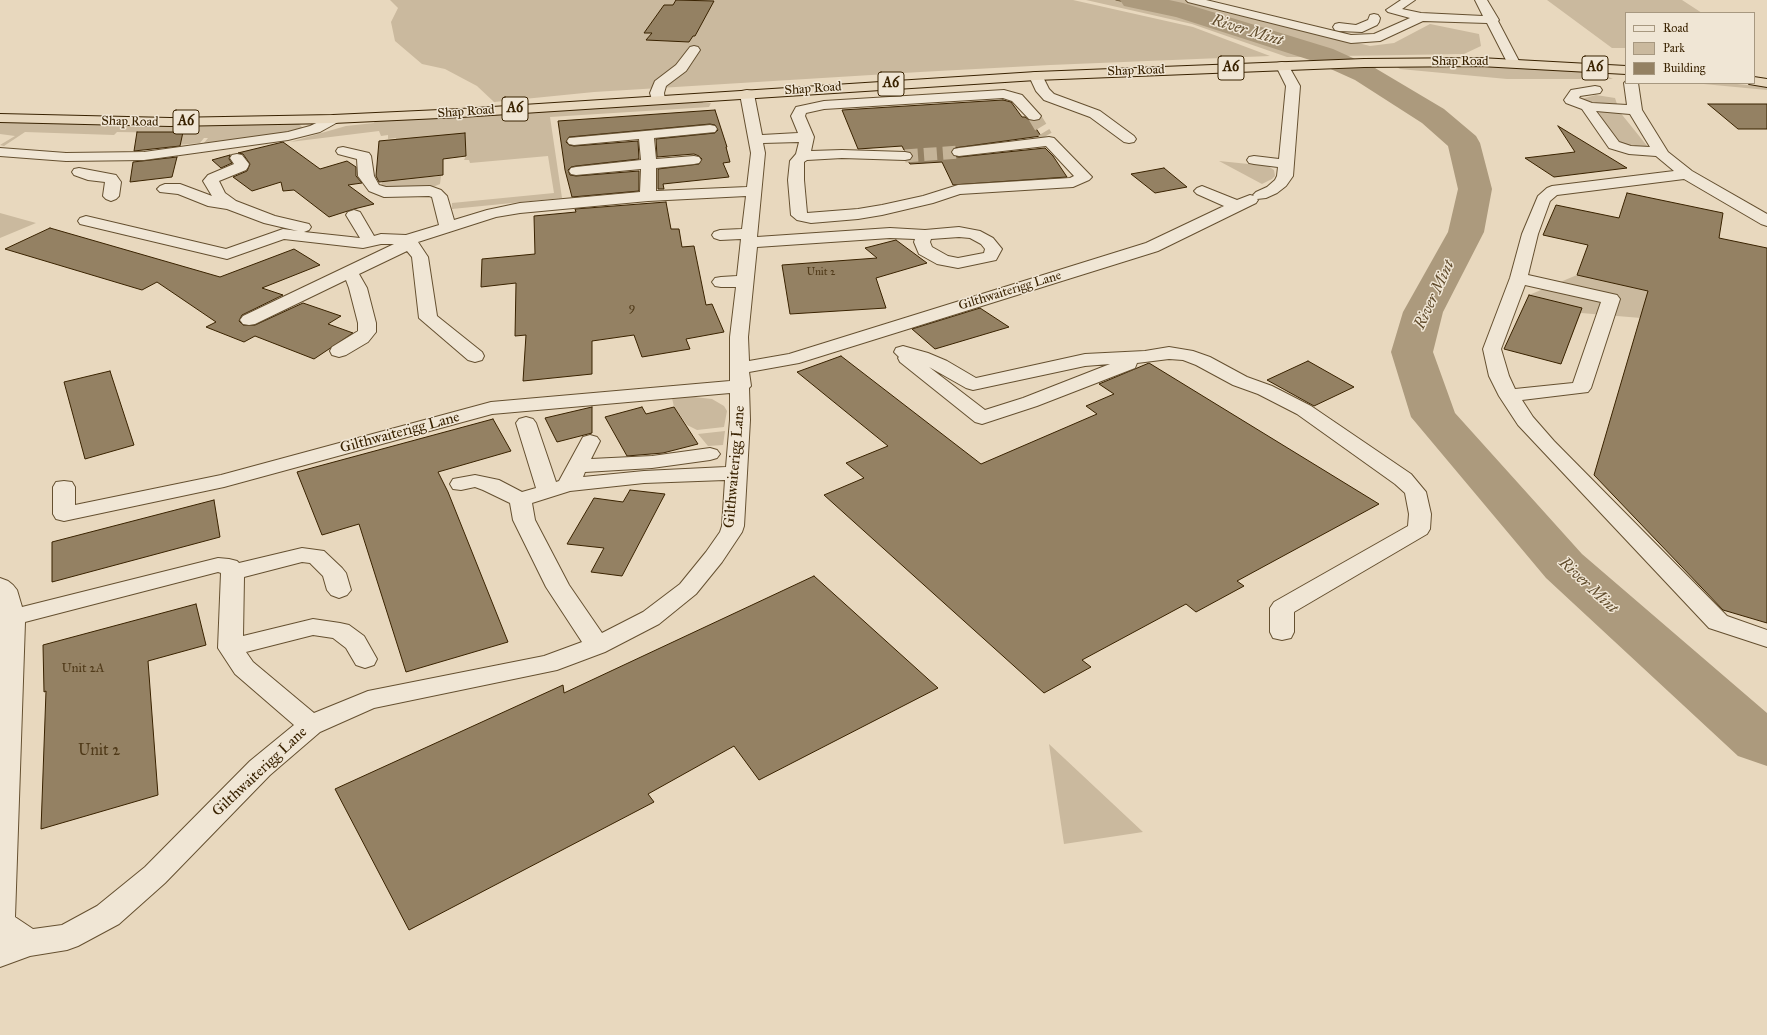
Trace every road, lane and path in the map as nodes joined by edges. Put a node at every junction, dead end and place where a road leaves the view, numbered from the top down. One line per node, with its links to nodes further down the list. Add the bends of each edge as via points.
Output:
1 (1192, 0): 5 (street, via 1351,39 1376,38)
2 (1409, 0): 5 (street, via 1392,10)
3 (1481, 0): 7 (street)
4 (1283, 11): 6 (street, via 1344,28 1358,29 1373,22)
5 (1421, 17): 7 (street)
6 (1374, 18)
7 (1493, 20): 9 (street)
8 (694, 50): 18 (street, via 681,68 660,84 656,93)
9 (1514, 63): 10 (highway, Shap Road / A6); 11 (highway, Shap Road / A6)
10 (1282, 66): 12 (highway, Shap Road / A6); 40 (street, Gilthwaiterigg Lane, via 1293,86)
11 (1625, 70)
12 (1036, 76): 17 (highway, Shap Road / A6); 28 (street, via 1043,92 1095,114)
13 (1755, 81): 14 (highway)
14 (1767, 83)
15 (1631, 84): 20 (street)
16 (1595, 90): 19 (street, via 1576,94 1571,100)
17 (747, 94): 18 (highway, Shap Road / A6); 27 (street, Gilthwaiterigg Lane)
18 (658, 100): 23 (highway, Shap Road / A6)
19 (1591, 108): 20 (street, via 1594,106); 33 (street, via 1588,110 1614,145 1629,150)
20 (1635, 110): 33 (street)
21 (1034, 116): 26 (street, via 1017,98 1004,94 824,105 801,110 798,116)
22 (0, 118): 23 (highway, Shap Road / A6, via 170,122)
23 (333, 119): 31 (street, via 315,129 288,136 144,156 66,157)
24 (710, 129): 25 (street)
25 (646, 134): 29 (street); 39 (street)
26 (808, 137): 27 (street); 34 (street)
27 (757, 139): 45 (street, Gilthwaiterigg Lane)
28 (1129, 139)
29 (574, 141)
30 (343, 151): 56 (street, via 364,156 366,176 374,188 384,192 436,193)
31 (0, 152)
32 (959, 152): 34 (street, via 1048,138 1084,178 1072,182 958,190 882,210 811,218 799,215 797,168 798,161)
33 (1661, 152): 43 (street)
34 (803, 156): 35 (street)
35 (905, 156)
36 (237, 158): 52 (street, via 242,164 241,167 211,181 219,196)
37 (694, 160): 39 (street)
38 (1254, 160): 40 (street)
39 (649, 164): 41 (street); 48 (street)
40 (1286, 164): 50 (street, Gilthwaiterigg Lane, via 1285,176 1281,183)
41 (576, 171)
42 (79, 172): 47 (street, via 111,178)
43 (1687, 174): 51 (street); 63 (street, via 1552,191 1543,199 1530,234)
44 (165, 189): 52 (street, via 180,189 214,203)
45 (754, 191): 48 (street); 60 (street, Gilthwaiterigg Lane)
46 (1202, 191): 50 (street)
47 (111, 196)
48 (648, 196): 56 (street, via 520,208)
49 (1759, 199): 51 (street)
50 (1249, 200): 67 (street, Gilthwaiterigg Lane, via 1152,247)
51 (1736, 203): 55 (street)
52 (230, 204): 59 (street, via 284,223)
53 (354, 215): 59 (street)
54 (86, 221): 59 (street, via 227,254 283,234 362,243)
55 (1767, 221)
56 (448, 227): 61 (street)
57 (720, 235): 60 (street)
58 (925, 235): 60 (street, via 890,233)
59 (374, 237): 61 (street)
60 (750, 239): 64 (street, Gilthwaiterigg Lane)
61 (409, 242): 62 (street); 70 (street, via 420,258 428,318)
62 (350, 272): 66 (street); 68 (street, via 358,288 368,323 367,332)
63 (1519, 278): 73 (street, via 1492,349 1499,376); 73 (street, via 1611,299 1582,388)
64 (745, 281): 65 (street); 72 (street, Gilthwaiterigg Lane, via 739,337)
65 (721, 282)
66 (249, 320)
67 (876, 332): 69 (street); 72 (street, Gilthwaiterigg Lane)
68 (339, 352)
69 (903, 352): 71 (street, via 940,365 973,384 1078,361); 71 (street, via 923,372 982,418)
70 (475, 356)
71 (1145, 357): 86 (street, via 1169,353 1195,357 1240,381 1265,390 1304,410 1334,430 1403,479 1415,492 1420,514 1419,529 1282,608)
72 (740, 377): 77 (street, Gilthwaiterigg Lane); 80 (street, Gilthwaiterigg Lane, via 490,408 224,481 64,514)
73 (1509, 396): 87 (street, via 1525,421 1547,445 1718,622)
74 (526, 423): 78 (street)
75 (590, 441): 78 (street)
76 (710, 454): 78 (street, via 652,462)
77 (736, 473): 78 (street); 88 (street, Gilthwaiterigg Lane, via 733,526 714,557 688,589 651,618)
78 (564, 481): 81 (street)
79 (460, 484): 81 (street, via 475,481 491,485)
80 (64, 487)
81 (520, 500): 88 (street, via 524,520 558,587)
82 (233, 572): 84 (street, via 302,555 316,556 334,573); 85 (street, via 229,566 218,565); 89 (street)
83 (0, 586): 85 (street, via 5,590)
84 (339, 590)
85 (13, 617): 91 (street)
86 (1282, 632)
87 (1767, 639)
88 (596, 646): 92 (street, Gilthwaiterigg Lane, via 548,664 368,700)
89 (230, 648): 90 (street, via 314,628 340,631 355,642); 92 (street, via 244,668)
90 (365, 660)
91 (4, 681): 93 (street, via 0,923)
92 (311, 725): 93 (street, Gilthwaiterigg Lane, via 260,768 156,875 108,915 68,937)
93 (29, 943): 94 (street, Gilthwaiterigg Lane)
94 (0, 954)

